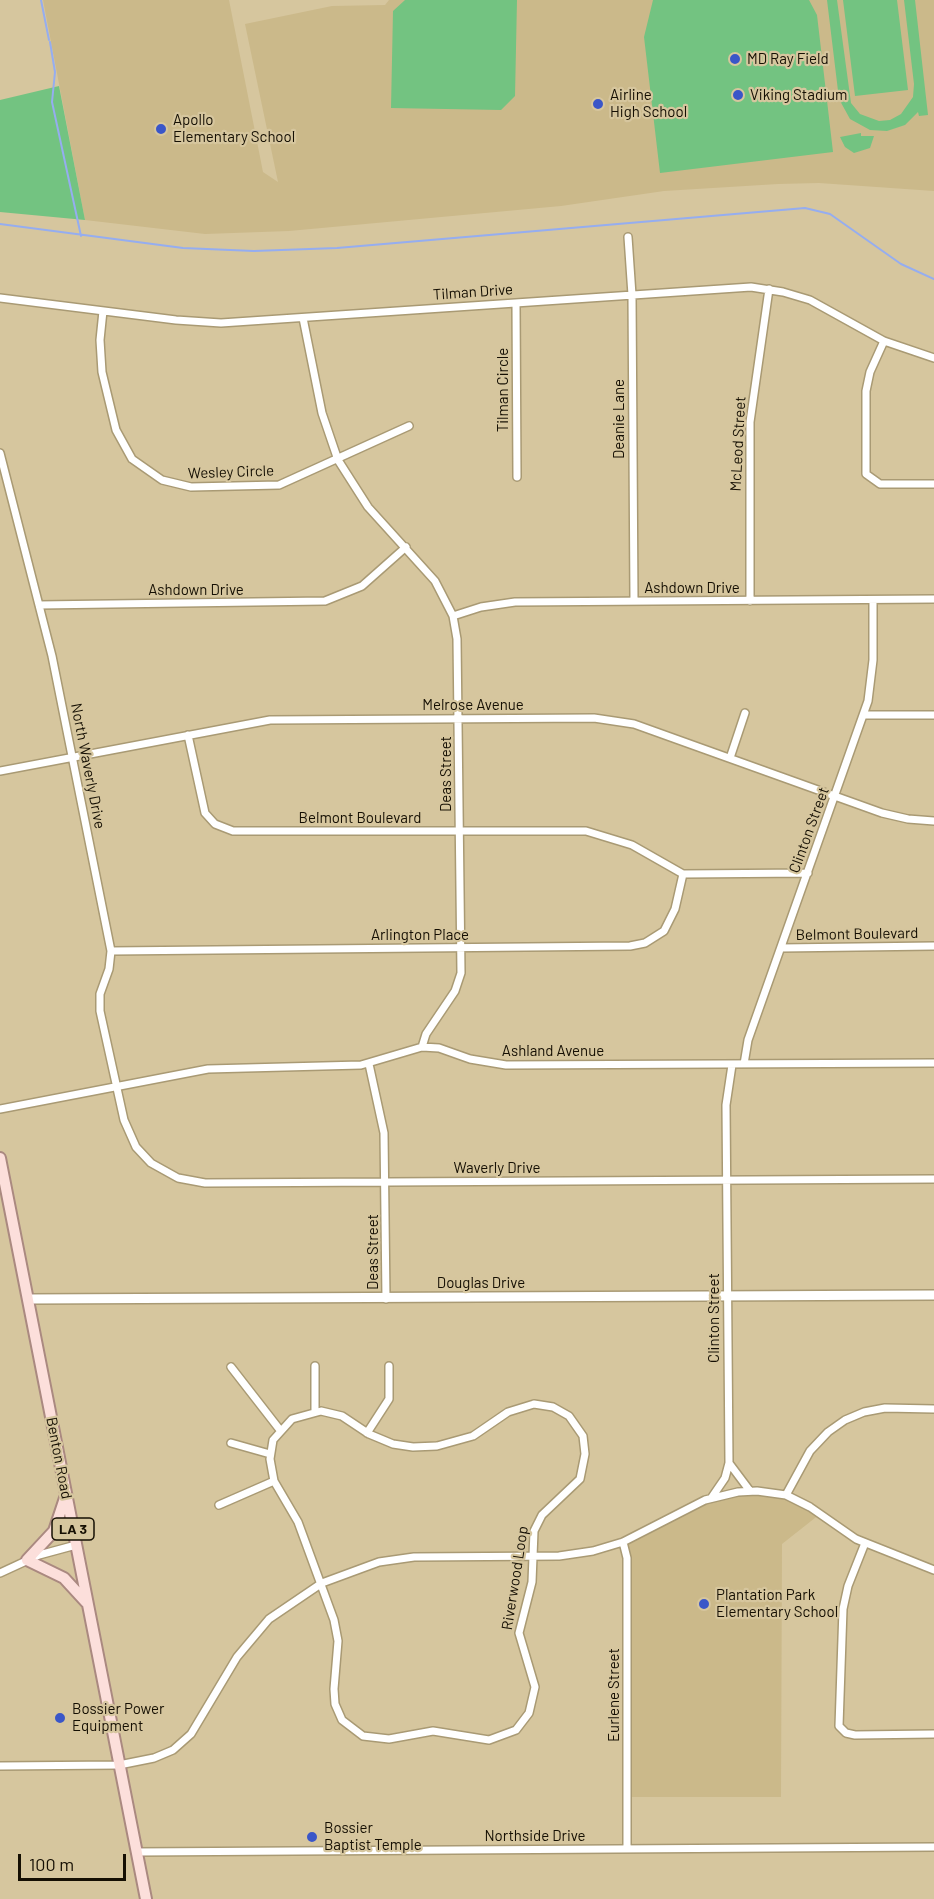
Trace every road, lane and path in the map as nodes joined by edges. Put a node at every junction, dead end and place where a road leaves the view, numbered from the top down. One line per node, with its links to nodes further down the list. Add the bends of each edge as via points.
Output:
1 (628, 237): 3 (street, Deanie Lane)
2 (769, 289): 3 (street, Tilman Drive, via 736,287); 8 (street, Tilman Drive, via 810,300); 19 (street, McLeod Street, via 750,422)
3 (632, 295): 5 (street, Tilman Drive); 18 (street, Deanie Lane)
4 (0, 297): 6 (street, Tilman Drive)
5 (516, 303): 7 (street, Tilman Drive); 13 (street, Tilman Circle)
6 (103, 311): 7 (street, Tilman Drive, via 206,323); 12 (street, Wesley Circle, via 102,372 116,430 132,459 153,476 183,487 270,486 296,479)
7 (303, 318): 12 (street, Deas Street, via 322,413)
8 (884, 341): 9 (street, Tilman Drive); 14 (street, via 866,391 866,474 880,484)
9 (934, 358)
10 (409, 426): 12 (street, Wesley Circle)
11 (0, 453): 20 (street, North Waverly Drive)
12 (338, 459): 15 (street, Deas Street, via 368,507)
13 (517, 477)
14 (934, 484)
15 (406, 547): 20 (street, Ashdown Drive, via 362,586 325,601); 21 (street, Deas Street, via 435,581)
16 (934, 599): 17 (street, Ashdown Drive)
17 (873, 600): 19 (street, Ashdown Drive); 23 (street, Clinton Street, via 872,682)
18 (634, 601): 19 (street, Ashdown Drive); 21 (street, Ashdown Drive, via 515,602)
19 (750, 601)
20 (39, 605): 27 (street, North Waverly Drive)
21 (453, 616): 25 (street, Deas Street, via 459,651)
22 (745, 713): 28 (street)
23 (864, 715): 24 (street); 30 (street, Clinton Street)
24 (934, 715)
25 (460, 718): 26 (street, Melrose Avenue, via 284,719); 28 (street, Melrose Avenue, via 610,720 634,724); 32 (street, Deas Street)
26 (188, 735): 27 (street, Melrose Avenue); 32 (street, Belmont Boulevard, via 202,805 209,819 223,828 256,832)
27 (72, 757): 29 (street, Melrose Avenue); 38 (street, North Waverly Drive)
28 (730, 758): 30 (street, Melrose Avenue)
29 (0, 771)
30 (835, 797): 31 (street, Melrose Avenue, via 896,817); 33 (street, Clinton Street)
31 (934, 821)
32 (460, 831): 34 (street, Belmont Boulevard, via 595,832 632,845); 36 (street, Deas Street)
33 (808, 873): 34 (street); 37 (street, Clinton Street)
34 (683, 874): 36 (street, Arlington Place, via 669,924 645,943 621,947)
35 (934, 946): 37 (street, Belmont Boulevard)
36 (461, 948): 38 (street, Arlington Place); 39 (street, Deas Street, via 458,985)
37 (781, 948): 42 (street, Clinton Street, via 748,1040)
38 (111, 951): 44 (street, North Waverly Drive, via 99,1003)
39 (422, 1047): 41 (street, Ashland Avenue); 43 (street, Ashland Avenue, via 439,1048 496,1065)
40 (934, 1062): 42 (street, Ashland Avenue)
41 (369, 1064): 44 (street, Ashland Avenue, via 219,1068); 49 (street, Deas Street, via 384,1133)
42 (744, 1064): 43 (street, Ashland Avenue)
43 (732, 1065): 48 (street, Clinton Street, via 726,1105)
44 (117, 1086): 45 (street, Ashland Avenue); 49 (street, Waverly Drive, via 124,1120 136,1147 151,1163 178,1178 205,1183)
45 (0, 1109)
46 (0, 1158): 52 (main road, Benton Road / LA 3)
47 (934, 1179): 48 (street, Waverly Drive)
48 (727, 1180): 49 (street, Waverly Drive); 51 (street, Clinton Street)
49 (386, 1182): 53 (street, Deas Street)
50 (934, 1295): 51 (street, Douglas Drive)
51 (728, 1296): 53 (street, Douglas Drive); 63 (street, Clinton Street)
52 (28, 1299): 53 (street, Douglas Drive); 66 (main road, Benton Road / LA 3)
53 (386, 1299)
54 (315, 1366): 58 (street)
55 (389, 1366): 60 (street, via 389,1399)
56 (231, 1367): 59 (street)
57 (934, 1409): 67 (street, via 885,1408 845,1420 810,1450)
58 (315, 1412): 59 (street, via 299,1416); 60 (street, Riverwood Loop, via 342,1416)
59 (280, 1430): 62 (street)
60 (367, 1433): 73 (street, Riverwood Loop, via 393,1444 426,1447 473,1436 526,1404 553,1407 569,1416 583,1436 583,1471 576,1484 539,1519)
61 (231, 1443): 62 (street)
62 (270, 1454): 64 (street, Riverwood Loop)
63 (729, 1463): 65 (street); 68 (street, Clinton Street, via 725,1478)
64 (274, 1481): 69 (street); 77 (street, Riverwood Loop, via 298,1522)
65 (750, 1491): 67 (street); 68 (street)
66 (66, 1494): 72 (main road, Benton Road / LA 3); 74 (main road, via 54,1531)
67 (786, 1495): 71 (street)
68 (712, 1497): 70 (street)
69 (219, 1505)
70 (623, 1542): 73 (street, via 583,1552); 83 (street, Eurlene Street, via 627,1558)
71 (865, 1544): 75 (street); 79 (street, via 843,1609 839,1726 855,1735)
72 (76, 1545): 74 (street); 78 (main road, Benton Road / LA 3)
73 (532, 1556): 77 (street, via 397,1559 363,1566); 77 (street, Riverwood Loop, via 531,1581 519,1633 534,1679 534,1702 516,1730 489,1740 433,1731 380,1739 363,1736 348,1726 334,1697 338,1641)
74 (27, 1560): 76 (street); 78 (main road, via 64,1578)
75 (934, 1570)
76 (0, 1573)
77 (322, 1583): 80 (street, via 280,1611 256,1633 185,1742 154,1758)
78 (88, 1605): 80 (main road, Benton Road / LA 3)
79 (934, 1734)
80 (119, 1765): 81 (street); 84 (main road, Benton Road / LA 3)
81 (0, 1766)
82 (934, 1847): 83 (street, Northside Drive)
83 (627, 1849): 84 (street, Northside Drive)
84 (136, 1852): 85 (main road, Benton Road / LA 3)
85 (146, 1899)

